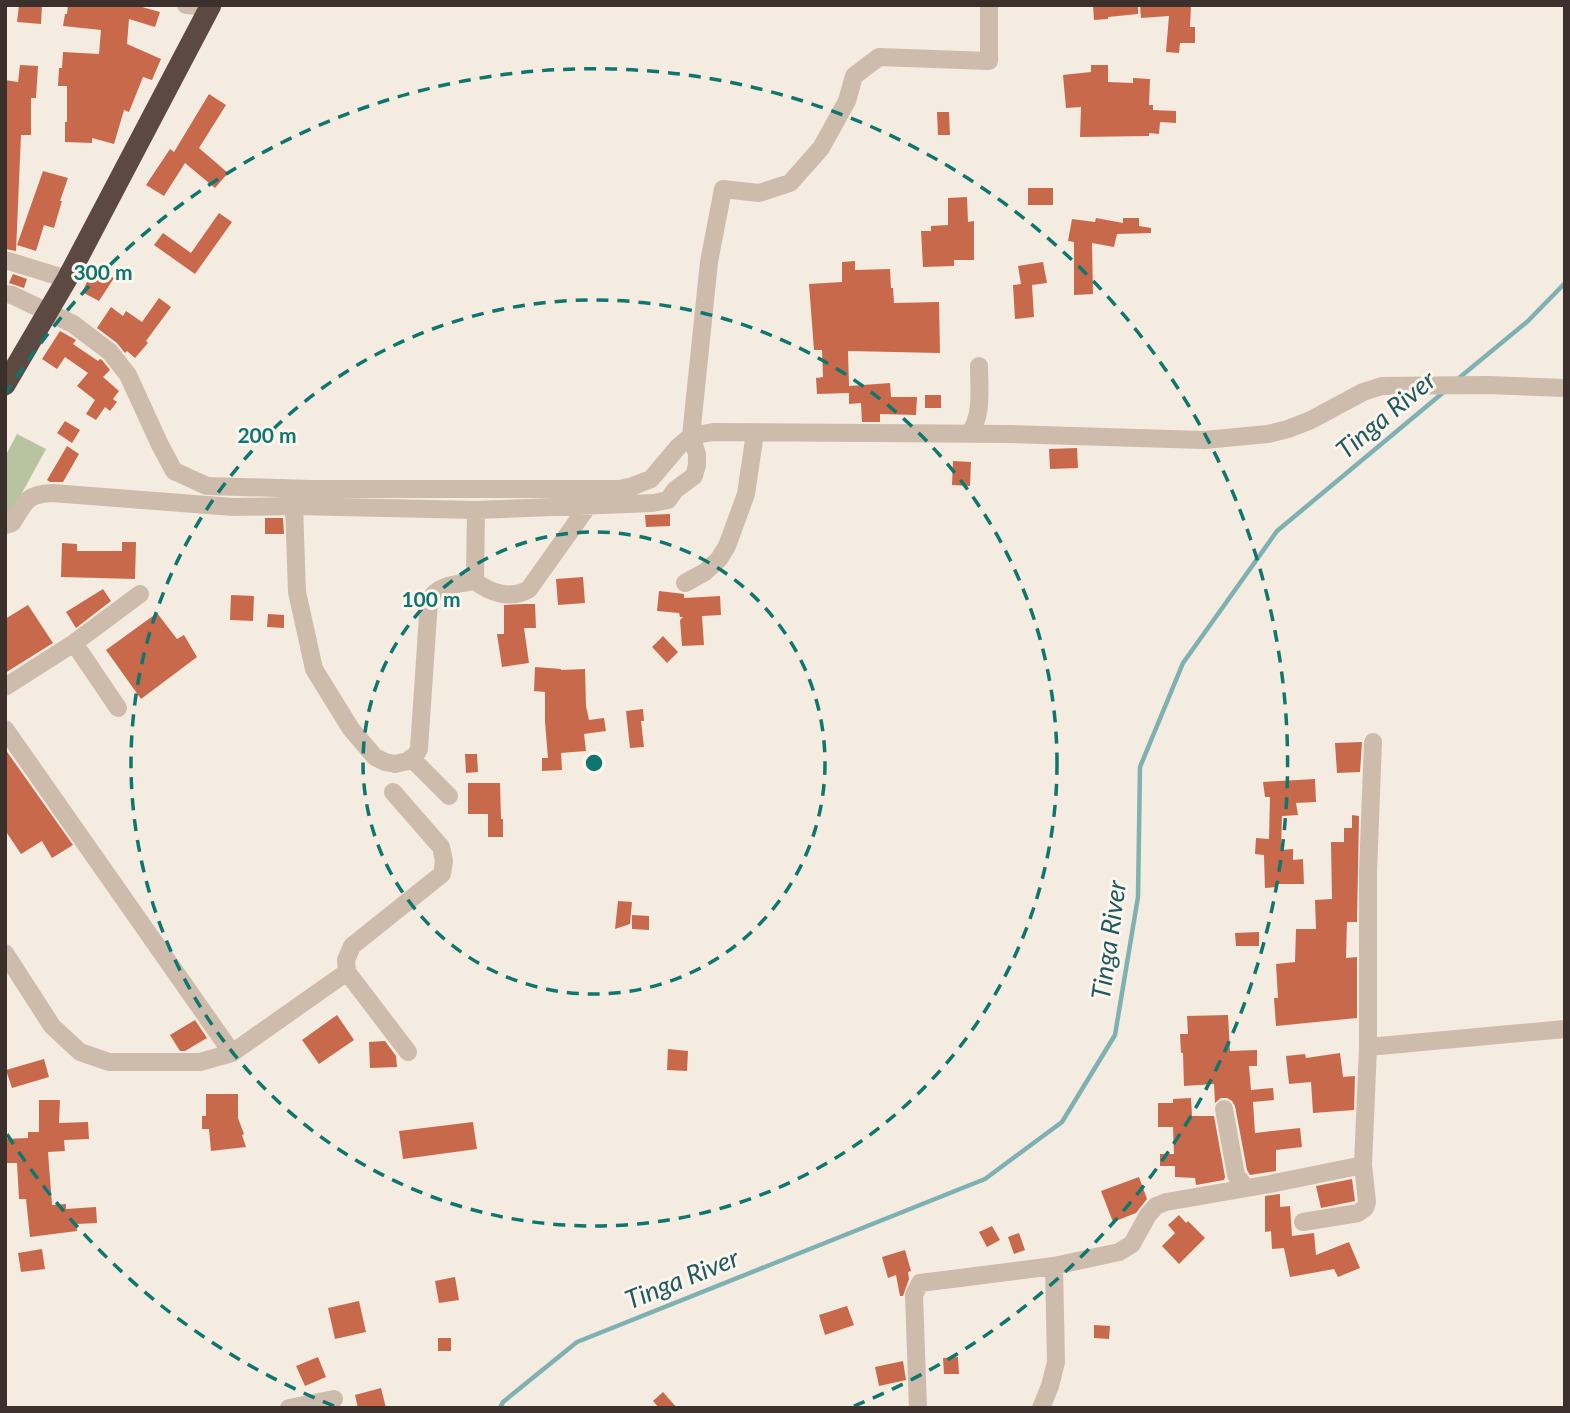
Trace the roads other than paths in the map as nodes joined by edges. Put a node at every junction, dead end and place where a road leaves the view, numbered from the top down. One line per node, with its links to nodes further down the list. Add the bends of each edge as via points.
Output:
1 (186, 5): 3 (street)
2 (989, 5): 13 (street, via 989,61 879,57 854,76 847,101 821,149 790,183 759,193 723,189 709,262)
3 (211, 6): 5 (highway)
4 (5, 260): 5 (street)
5 (67, 279): 7 (highway)
6 (5, 294): 7 (street)
7 (47, 312): 9 (highway); 13 (street, via 73,324 110,352 128,376 174,471 207,486 620,489 651,479)
8 (979, 366): 12 (street, via 978,412)
9 (5, 385)
10 (1565, 388): 12 (street, via 1382,386 1288,429 1204,440)
11 (755, 433): 12 (street); 13 (street); 19 (street, via 746,495 727,546 705,572)
12 (969, 434)
13 (691, 436): 15 (street, via 697,454 694,475 668,500)
14 (294, 506): 16 (street); 17 (street, via 233,507 38,494); 26 (street, via 298,592 314,669 351,729 375,757 395,764)
15 (588, 506): 16 (street); 18 (street, via 521,594 487,590)
16 (476, 510): 18 (street)
17 (5, 525)
18 (475, 581): 26 (street, via 443,587 429,601 419,749)
19 (685, 583)
20 (140, 594): 21 (street)
21 (74, 643): 22 (street); 23 (street)
22 (5, 687)
23 (118, 708)
24 (5, 729): 34 (street)
25 (1373, 742): 32 (street)
26 (411, 758): 28 (street)
27 (393, 792): 30 (street, via 440,847 442,874 352,946)
28 (449, 796)
29 (5, 953): 34 (street, via 52,1026 80,1052 109,1062 200,1062)
30 (346, 972): 33 (street); 34 (street)
31 (1565, 1029): 32 (street)
32 (1368, 1047): 36 (street)
33 (408, 1052)
34 (232, 1053)
35 (1224, 1109): 37 (street, via 1236,1175)
36 (1363, 1165): 37 (street); 38 (street, via 1365,1208)
37 (1245, 1188): 39 (street, via 1156,1206 1124,1250)
38 (1303, 1222)
39 (1055, 1266): 42 (street, via 920,1283 914,1295); 43 (street, via 1056,1362)
40 (334, 1399): 41 (street)
41 (289, 1408)
42 (918, 1408)
43 (1041, 1408)

